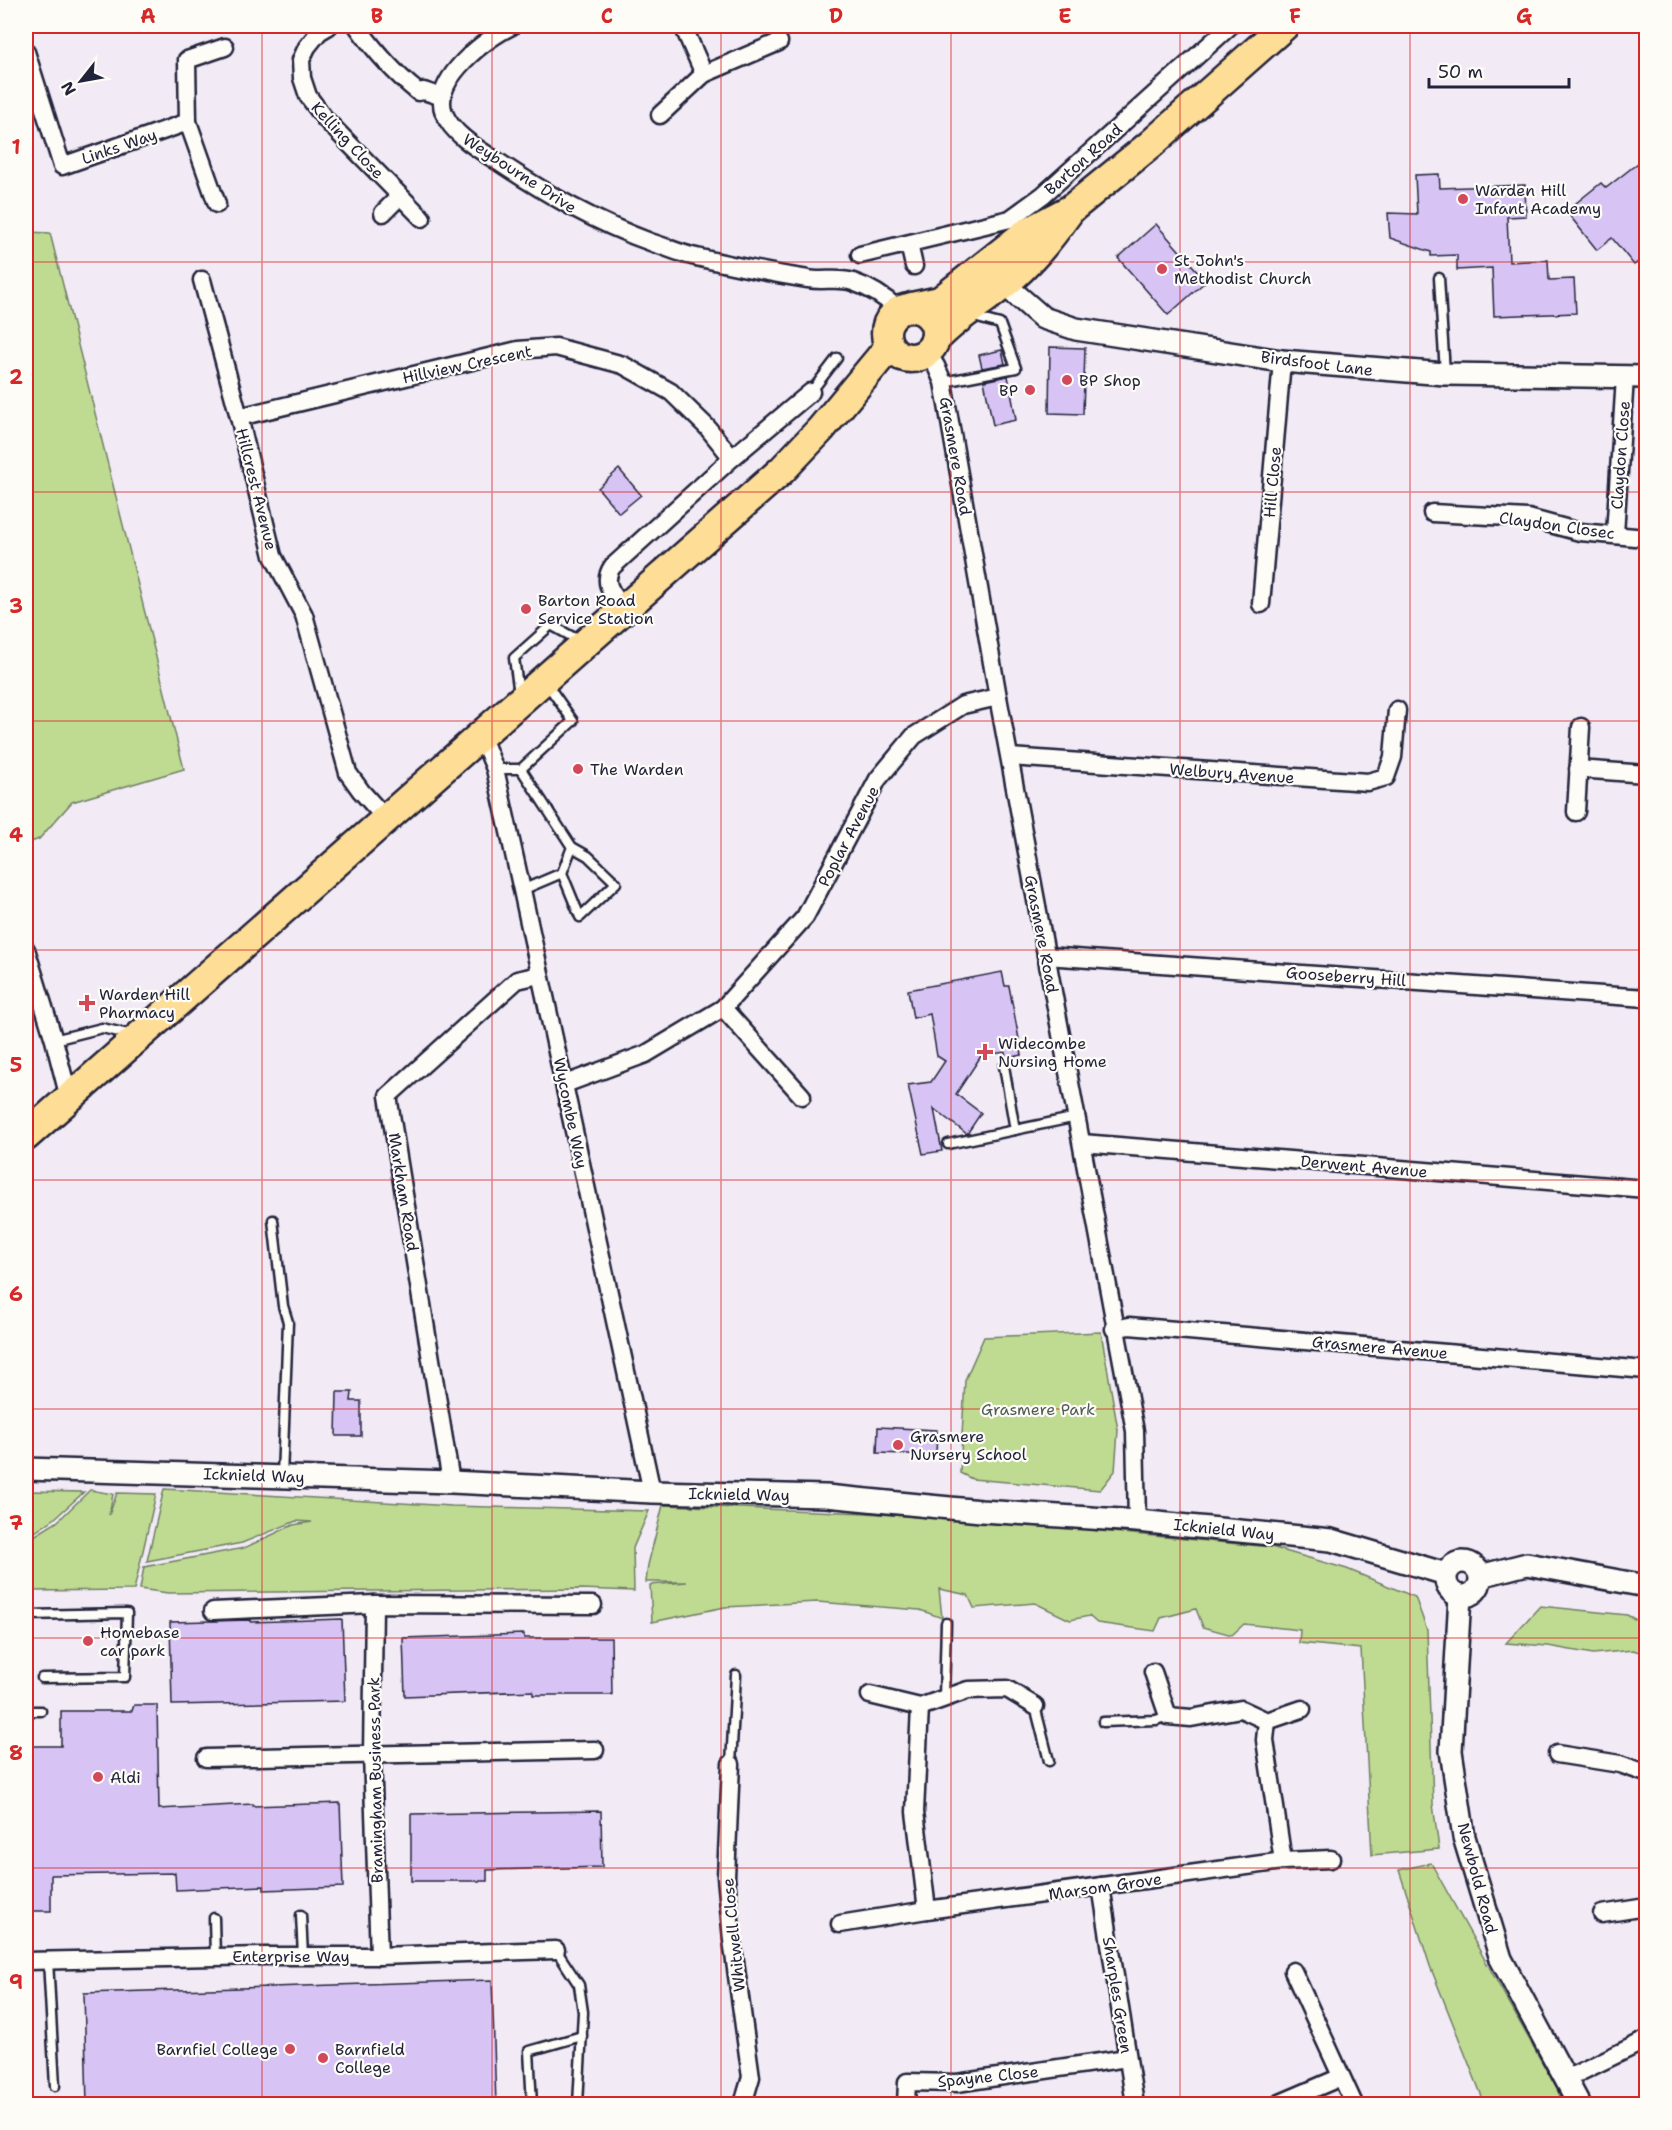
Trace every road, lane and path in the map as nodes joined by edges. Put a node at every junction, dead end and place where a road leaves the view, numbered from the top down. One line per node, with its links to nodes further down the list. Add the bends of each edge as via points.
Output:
1 (329, 26): 14 (street, Kelling Close, via 319,32 301,60 308,96)
2 (357, 26): 11 (street, via 406,83 418,92)
3 (512, 26): 11 (street, via 481,46 459,67)
4 (683, 26): 10 (street)
5 (1230, 26): 19 (street, Barton Road, via 1018,214 997,223)
6 (1284, 26): 16 (highway, Barton Road)
7 (779, 42): 10 (street)
8 (225, 47): 13 (street, via 187,60)
9 (26, 52): 13 (street, Links Way, via 62,166)
10 (704, 74): 12 (street)
11 (441, 98): 25 (street, Weybourne Drive, via 443,111 460,134 540,191 580,213 690,256 811,280 851,281)
12 (660, 115)
13 (188, 122): 15 (street)
14 (400, 196): 17 (street); 18 (street, Kelling Close)
15 (217, 204)
16 (1071, 209): 24 (highway, Barton Road, via 1040,252); 25 (highway, Barton Road, via 1026,233 940,301)
17 (383, 213)
18 (422, 218)
19 (909, 244): 20 (street, Barton Road); 21 (street)
20 (860, 255)
21 (914, 266)
22 (1439, 278): 31 (lane)
23 (202, 280): 36 (street, Hillcrest Avenue)
24 (1004, 285): 26 (highway, Barton Road); 30 (street, Birdsfoot Lane, via 1042,318 1076,329)
25 (906, 309): 27 (highway, via 926,313 931,318 935,325); 28 (highway, via 893,315 886,328)
26 (963, 314): 27 (highway, Barton Road); 34 (lane, via 1000,324 1016,368)
27 (931, 346): 28 (highway, via 920,356 906,357); 34 (street, Grasmere Road)
28 (889, 347): 42 (highway, via 782,470)
29 (837, 358): 35 (lane)
30 (1282, 361): 31 (street, Birdsfoot Lane); 41 (street, Hill Close)
31 (1445, 374): 32 (street, Birdsfoot Lane)
32 (1625, 377): 33 (street, Birdsfoot Lane); 39 (street, Claydon Close)
33 (1647, 377)
34 (943, 382): 45 (street, Grasmere Road)
35 (812, 392): 37 (street)
36 (239, 417): 37 (street, Hillview Crescent, via 518,350 556,347 623,365 671,392); 56 (street, Hillcrest Avenue, via 273,556 304,615 348,773)
37 (732, 458): 42 (street, via 612,567 607,583)
38 (1432, 513): 39 (street, Claydon Closec, via 1528,518 1580,532)
39 (1615, 534): 40 (street, Claydon Closec)
40 (1647, 538)
41 (1261, 604)
42 (624, 609): 43 (highway)
43 (585, 643): 44 (highway); 46 (lane, via 551,625 514,658)
44 (544, 680): 46 (highway); 52 (lane, via 573,721)
45 (998, 697): 50 (street, Grasmere Road); 64 (street, Poplar Avenue, via 963,705 914,736 878,779 806,917)
46 (518, 703): 49 (highway)
47 (1397, 710): 50 (street, Welbury Avenue, via 1393,757 1386,777 1368,783)
48 (1581, 727): 53 (street)
49 (481, 735): 51 (street, Wycombe Way); 56 (highway)
50 (1010, 757): 61 (street, Grasmere Road)
51 (495, 769): 52 (lane); 59 (street, Wycombe Way)
52 (521, 769): 57 (lane)
53 (1578, 769): 54 (street); 55 (street)
54 (1647, 774)
55 (1576, 812)
56 (386, 819): 65 (highway)
57 (572, 847): 58 (lane); 58 (lane, via 588,856 616,883 580,917)
58 (562, 873): 59 (lane)
59 (522, 890): 62 (street, Wycombe Way)
60 (26, 949): 66 (street)
61 (1046, 956): 63 (street, Gooseberry Hill); 71 (street, Grasmere Road)
62 (539, 975): 68 (street, Wycombe Way); 82 (street, Markham Road, via 517,980 388,1096)
63 (1647, 998)
64 (723, 1008): 68 (street, Poplar Avenue, via 646,1054); 69 (street)
65 (138, 1037): 66 (lane, via 102,1028); 70 (highway)
66 (54, 1040): 70 (street)
67 (1004, 1066): 72 (lane)
68 (565, 1084): 83 (street, Wycombe Way)
69 (802, 1096)
70 (69, 1098): 73 (highway)
71 (1077, 1117): 72 (lane); 74 (street, Grasmere Road)
72 (1015, 1130): 75 (lane)
73 (26, 1136)
74 (1082, 1143): 76 (street, Derwent Avenue); 78 (street, Grasmere Road)
75 (948, 1144)
76 (1647, 1190)
77 (273, 1220): 81 (lane, via 288,1322)
78 (1114, 1329): 79 (street, Grasmere Avenue, via 1129,1326); 84 (street, Grasmere Road, via 1135,1431)
79 (1647, 1370)
80 (26, 1469): 81 (street, Icknield Way)
81 (282, 1476): 82 (street, Icknield Way)
82 (451, 1482): 83 (street, Icknield Way)
83 (652, 1492): 84 (street, Icknield Way, via 826,1496)
84 (1137, 1521): 85 (street, Icknield Way, via 1331,1540)
85 (1446, 1574): 86 (street, via 1452,1566 1466,1562); 88 (street, via 1450,1590)
86 (1480, 1576): 87 (street, via 1527,1564); 88 (street, via 1475,1591)
87 (1647, 1586)
88 (1460, 1596): 134 (street, Newbold Road, via 1451,1751 1464,1837 1501,1959)
89 (374, 1604): 90 (street); 91 (street); 109 (street, Bramingham Business Park)
90 (593, 1605)
91 (213, 1611)
92 (26, 1615): 96 (lane, via 127,1613 125,1677)
93 (946, 1623): 98 (lane)
94 (1153, 1672): 104 (street)
95 (736, 1675): 112 (lane)
96 (42, 1678)
97 (870, 1695): 100 (street)
98 (944, 1698): 99 (street, via 968,1690 1007,1689); 100 (street)
99 (1035, 1706): 111 (lane)
100 (920, 1707): 118 (street, via 915,1812)
101 (1302, 1709): 105 (street)
102 (26, 1711): 103 (lane)
103 (41, 1711)
104 (1168, 1716): 105 (street, via 1191,1718 1241,1709); 106 (lane)
105 (1267, 1721): 115 (street, via 1265,1740)
106 (1104, 1722)
107 (595, 1750): 109 (street)
108 (1557, 1754): 113 (street, via 1620,1764)
109 (372, 1755): 110 (street); 125 (street, Bramingham Business Park)
110 (206, 1758)
111 (1049, 1761)
112 (731, 1764): 138 (street, Whitwell Close, via 726,1876 751,2077)
113 (1647, 1773)
114 (1331, 1859): 115 (street, Marsom Grove)
115 (1282, 1861): 116 (street, Marsom Grove)
116 (1101, 1886): 118 (street, Marsom Grove); 132 (street, Sharples Green)
117 (1647, 1907): 119 (street)
118 (927, 1910): 122 (street, Marsom Grove)
119 (1602, 1914)
120 (300, 1915): 124 (lane)
121 (214, 1918): 126 (lane)
122 (840, 1924)
123 (556, 1950): 125 (street, Enterprise Way); 130 (lane, via 579,1985)
124 (303, 1956): 125 (street, Enterprise Way); 126 (street, Enterprise Way)
125 (379, 1956)
126 (215, 1957): 128 (street, Enterprise Way)
127 (26, 1960): 128 (street, Enterprise Way)
128 (48, 1960): 135 (lane)
129 (1293, 1971): 133 (street)
130 (582, 2036): 136 (lane, via 529,2051); 137 (lane)
131 (1647, 2040): 134 (street)
132 (1127, 2058): 139 (street, Spayne Close, via 957,2083 907,2082); 140 (street, Sharples Green)
133 (1341, 2077): 141 (street); 142 (street)
134 (1566, 2079): 143 (street, Newbold Road)
135 (55, 2086)
136 (532, 2104)
137 (578, 2104)
138 (743, 2104)
139 (906, 2104)
140 (1135, 2104)
141 (1278, 2104)
142 (1354, 2104)
143 (1579, 2104)

